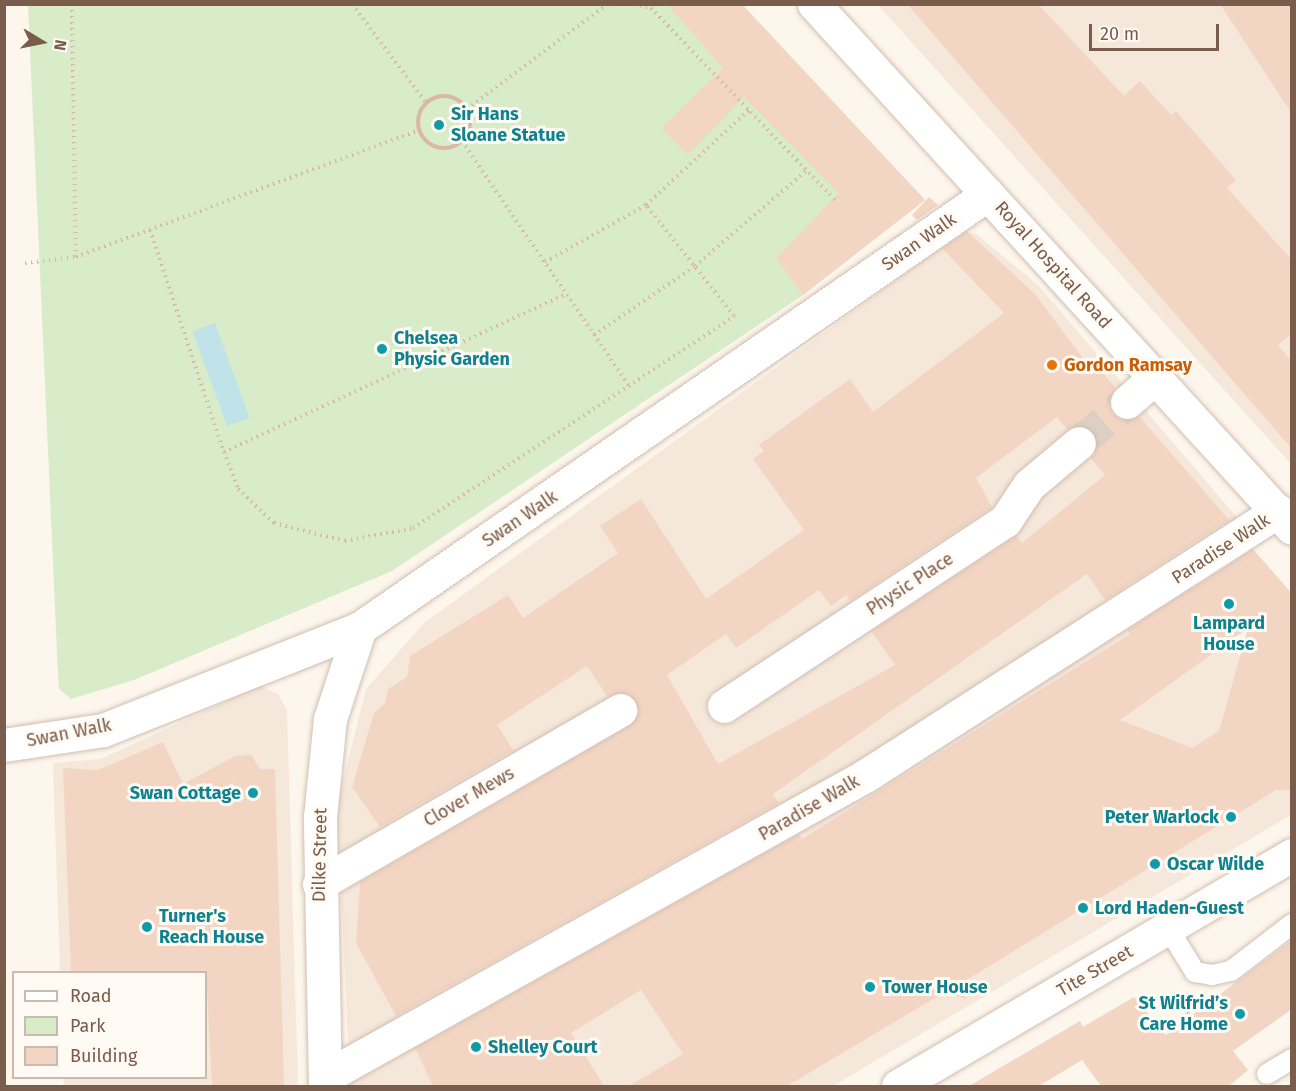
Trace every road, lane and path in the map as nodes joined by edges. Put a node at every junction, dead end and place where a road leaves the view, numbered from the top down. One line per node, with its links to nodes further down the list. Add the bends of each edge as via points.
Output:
1 (72, 4): 16 (path)
2 (352, 4): 6 (path)
3 (608, 4): 7 (path)
4 (634, 4): 8 (path, via 651,8)
5 (814, 4): 12 (street, Royal Hospital Road)
6 (426, 103): 7 (path, via 447,96); 9 (path, via 418,116)
7 (466, 109): 10 (path, via 469,130)
8 (749, 110): 11 (path); 14 (path)
9 (419, 130): 10 (path, via 439,148); 15 (path)
10 (462, 141): 17 (path)
11 (807, 170): 13 (path); 19 (path)
12 (988, 194): 22 (street, Royal Hospital Road); 29 (street, Swan Walk)
13 (837, 202)
14 (646, 205): 17 (path); 19 (path)
15 (150, 230): 16 (path); 27 (path)
16 (76, 257): 18 (path)
17 (544, 262): 20 (path)
18 (25, 264)
19 (695, 266): 21 (path); 23 (path, via 734,316)
20 (566, 294): 21 (path); 27 (path)
21 (594, 335): 23 (path)
22 (1156, 377): 25 (street); 28 (street, Royal Hospital Road)
23 (629, 386): 24 (path); 27 (path, via 413,528 368,540 322,538 274,523 238,489)
24 (635, 394)
25 (1127, 402)
26 (1079, 443): 30 (street, Physic Place, via 1029,485 1005,521)
27 (224, 452)
28 (1285, 520): 39 (street, Paradise Walk, via 846,787)
29 (360, 628): 32 (street, Swan Walk, via 103,730); 34 (street, Dilke Street, via 330,719)
30 (724, 706)
31 (620, 710): 34 (street, Clover Mews)
32 (4, 745)
33 (1292, 855): 36 (street, Tite Street)
34 (319, 884): 39 (street, Dilke Street)
35 (1292, 924): 36 (lane, via 1231,971 1212,975 1195,972)
36 (1168, 928): 40 (street, Tite Street)
37 (1292, 1059): 38 (lane)
38 (1267, 1074)
39 (325, 1082)
40 (898, 1086)

